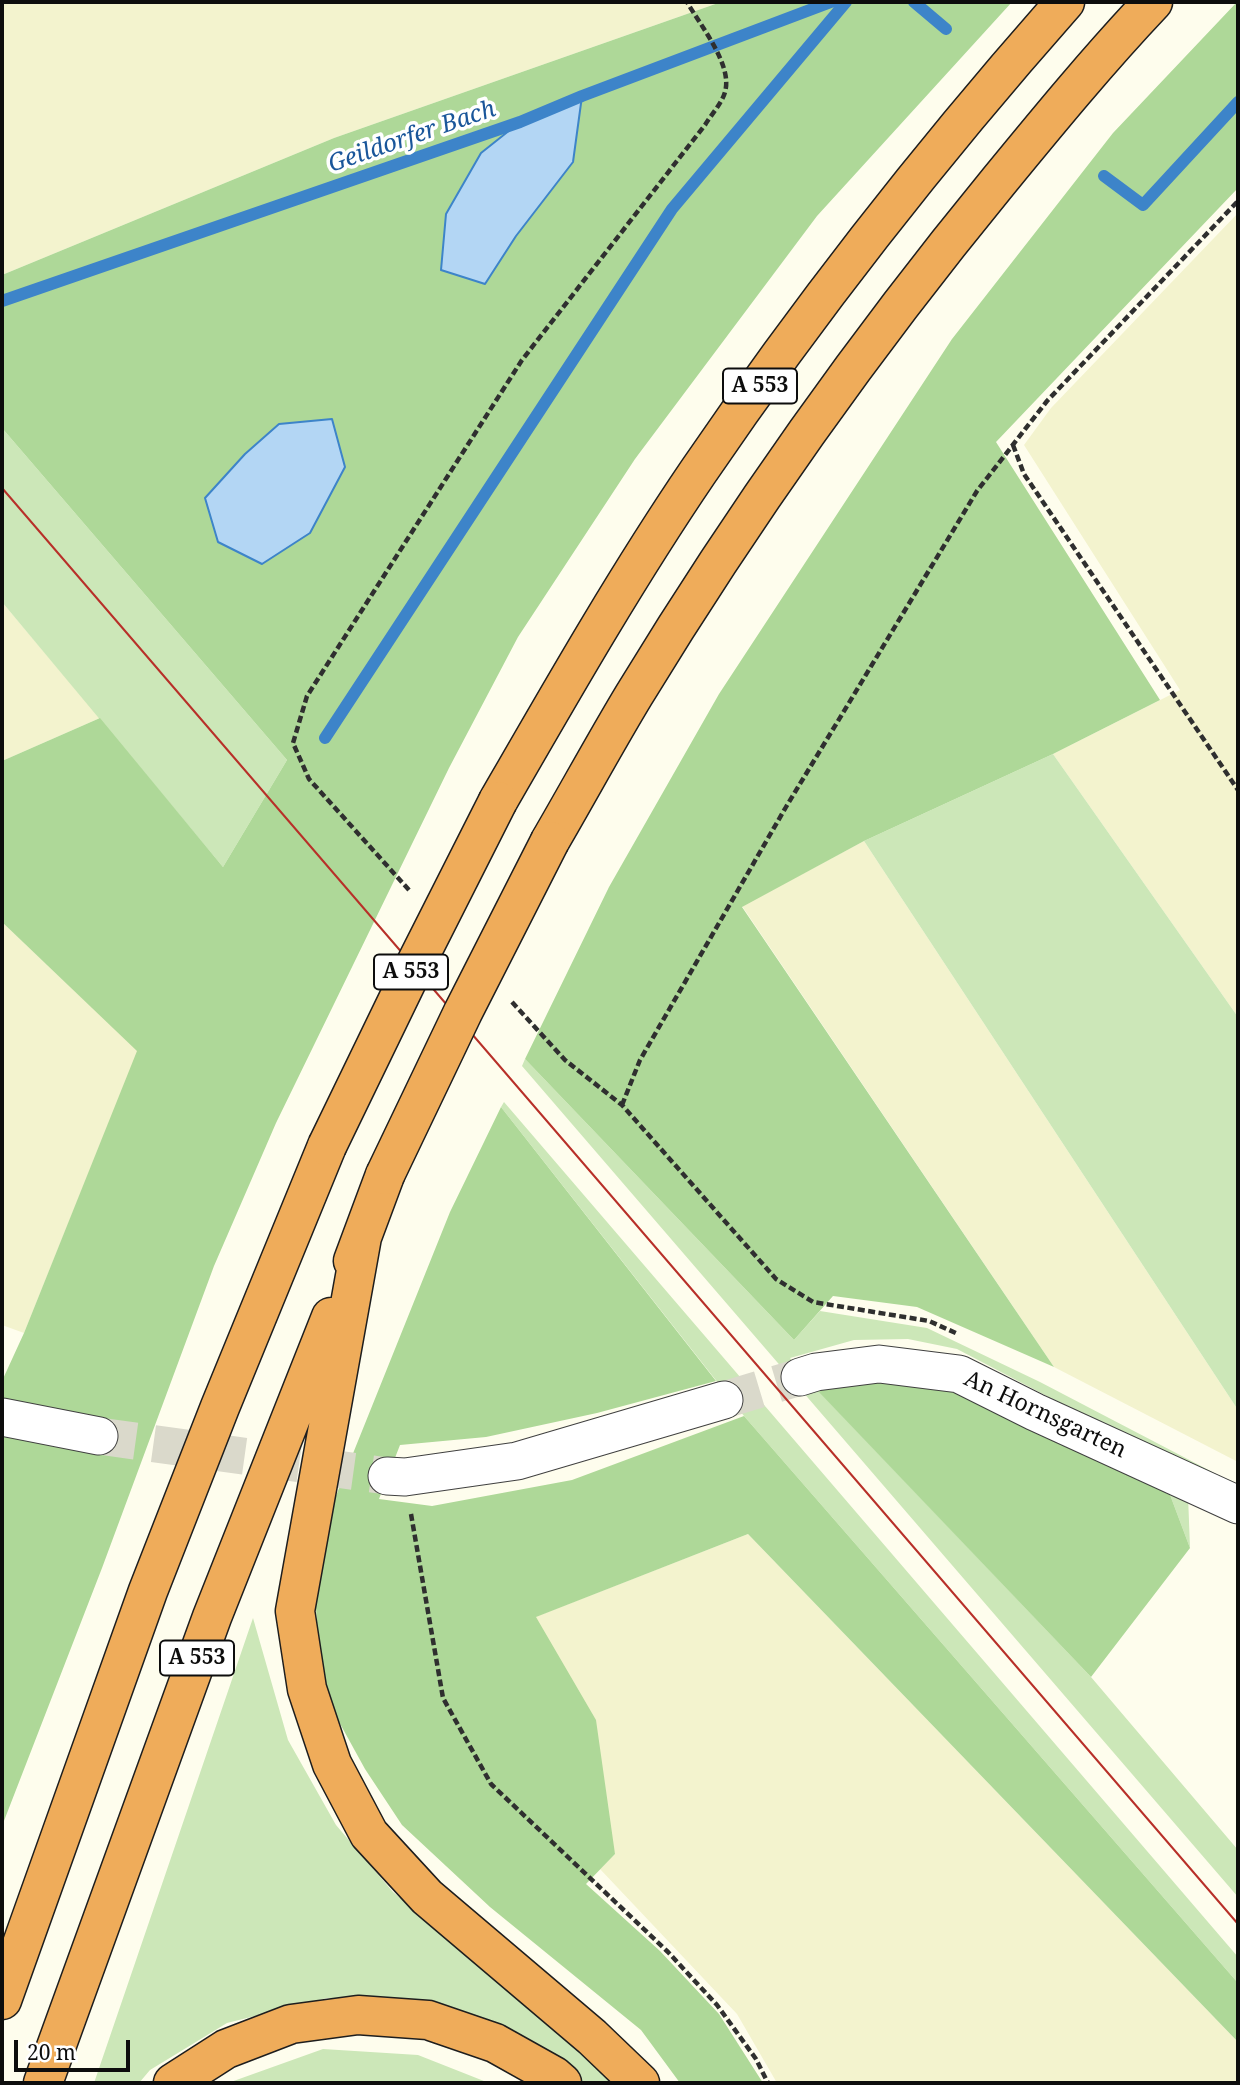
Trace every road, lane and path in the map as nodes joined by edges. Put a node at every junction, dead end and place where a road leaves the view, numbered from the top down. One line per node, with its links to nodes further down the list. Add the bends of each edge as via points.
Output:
1 (687, 2): 7 (path, via 719,57 726,75 725,93 522,360 307,696 293,743 309,779)
2 (1065, 2): 18 (highway, A 553, bridge, via 991,85 890,212 698,472 498,801 327,1146 148,1591)
3 (1153, 2): 10 (highway, A 553, bridge, via 942,250 753,510 634,695 550,841 463,1012 385,1175)
4 (1238, 201): 5 (path, via 1047,401)
5 (1013, 444): 6 (path, via 1024,474); 9 (path, via 977,491 786,807 640,1060)
6 (1238, 790)
7 (418, 900)
8 (510, 1000): 9 (path, via 565,1060)
9 (622, 1105): 11 (path, via 776,1279 813,1301 929,1321)
10 (362, 1237): 19 (highway, A 553, via 212,1617); 22 (highway, via 295,1611 307,1689 331,1763 369,1835 427,1897)
11 (964, 1337)
12 (800, 1377): 17 (street, An Hornsgarten, via 879,1364 959,1374)
13 (723, 1400): 16 (street, via 517,1461)
14 (2, 1417): 15 (street)
15 (99, 1436)
16 (396, 1477): 23 (path, via 443,1699 491,1784 709,1996 756,2059)
17 (1238, 1505)
18 (2, 2000)
19 (43, 2083)
20 (173, 2083): 21 (highway, via 226,2049 292,2024 358,2015 428,2020 495,2043)
21 (562, 2083)
22 (640, 2083)
23 (768, 2083)

